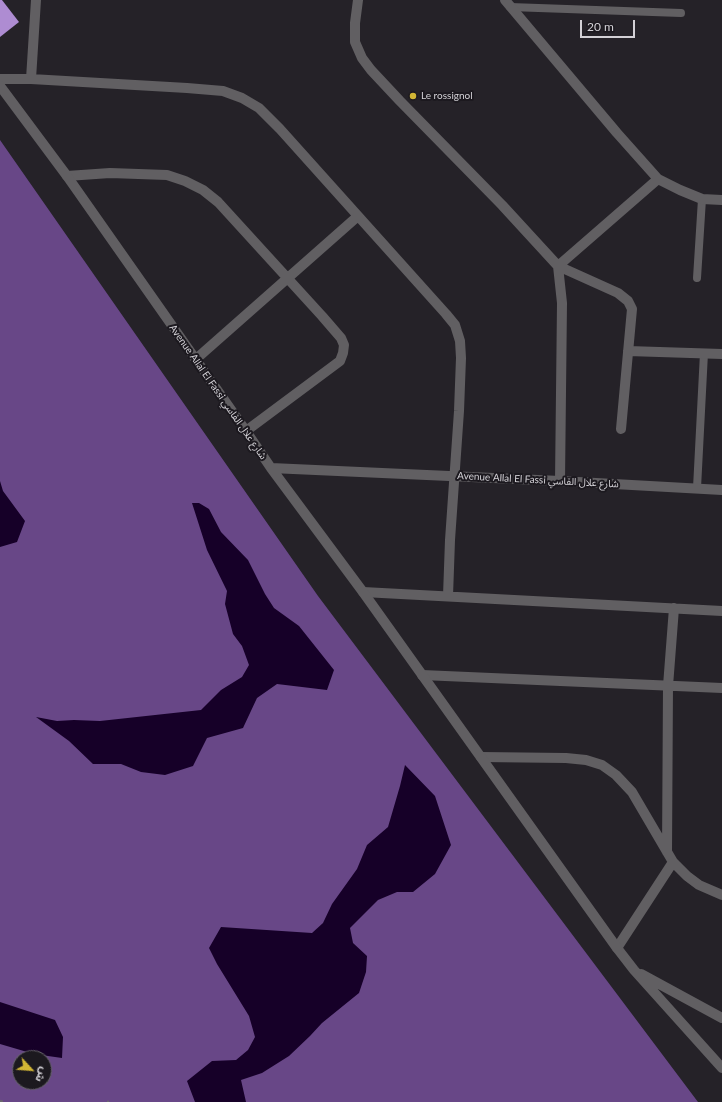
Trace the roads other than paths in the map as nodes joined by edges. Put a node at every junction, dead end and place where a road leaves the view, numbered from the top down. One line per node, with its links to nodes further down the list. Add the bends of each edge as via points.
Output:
1 (36, 0): 6 (street)
2 (358, 0): 13 (street, via 355,42 366,64)
3 (508, 3): 4 (lane); 9 (street)
4 (681, 13)
5 (0, 79): 6 (street)
6 (31, 79): 12 (street, via 223,91 242,98 259,108)
7 (0, 86): 8 (street, Avenue Allal El Fassi شارع علال الفاسي)
8 (67, 176): 14 (street, via 110,173 167,175 185,181 203,190 218,202); 19 (street, Avenue Allal El Fassi شارع علال الفاسي)
9 (658, 179): 10 (street); 13 (street)
10 (702, 199): 11 (street); 15 (lane)
11 (722, 200)
12 (358, 216): 14 (street); 23 (street, via 446,314 454,325 460,341)
13 (558, 266): 16 (street, via 618,293 628,301 632,309); 24 (street, via 562,303)
14 (287, 277): 19 (street); 21 (street, via 341,338 344,345 343,353 340,361)
15 (697, 278)
16 (628, 351): 17 (street); 20 (street)
17 (704, 354): 18 (street); 25 (lane)
18 (722, 354)
19 (196, 359): 21 (street, Avenue Allal El Fassi شارع علال الفاسي)
20 (621, 429)
21 (246, 430): 22 (street, Avenue Allal El Fassi شارع علال الفاسي)
22 (270, 468): 23 (street, Avenue Allal El Fassi شارع علال الفاسي); 27 (street)
23 (455, 477): 24 (street, Avenue Allal El Fassi شارع علال الفاسي); 28 (street)
24 (560, 481): 25 (street, Avenue Allal El Fassi شارع علال الفاسي)
25 (697, 488): 26 (street, Avenue Allal El Fassi شارع علال الفاسي)
26 (722, 490)
27 (363, 592): 28 (street); 31 (street)
28 (448, 596): 29 (street)
29 (674, 608): 30 (street); 32 (street)
30 (722, 611)
31 (422, 675): 32 (street); 34 (street)
32 (668, 686): 33 (street); 35 (street)
33 (722, 688)
34 (481, 757): 35 (street, via 566,758 602,765 632,792); 38 (street)
35 (667, 852): 36 (street)
36 (673, 862): 37 (street, via 699,885); 38 (street)
37 (722, 895)
38 (617, 948): 39 (street)
39 (634, 970): 40 (street); 41 (street)
40 (722, 1018)
41 (722, 1068)

